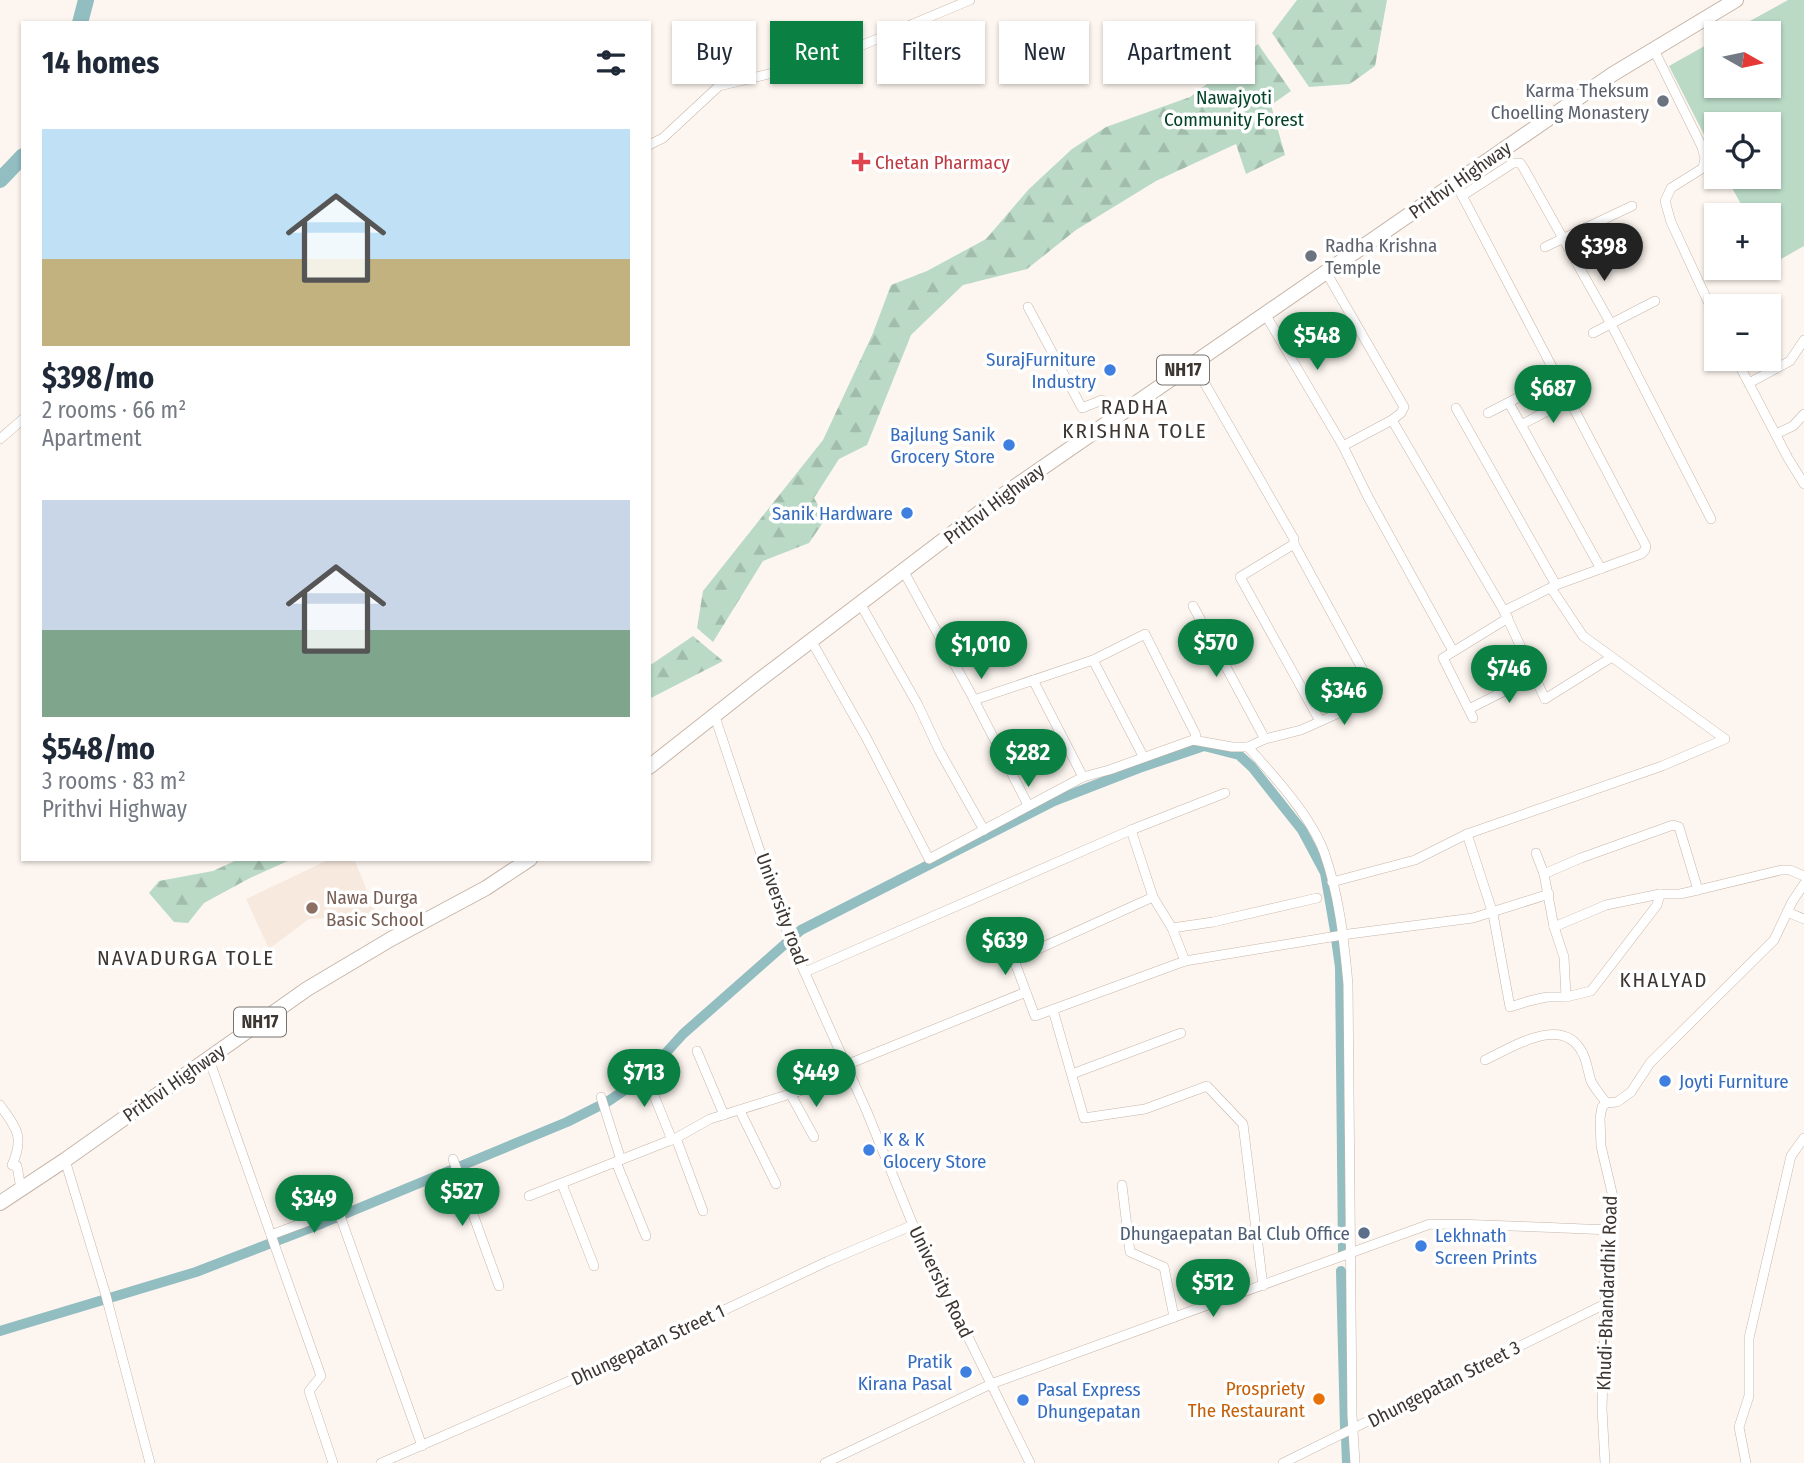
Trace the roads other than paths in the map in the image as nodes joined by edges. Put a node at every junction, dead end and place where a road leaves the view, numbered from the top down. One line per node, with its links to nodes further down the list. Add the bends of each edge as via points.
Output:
1 (970, 0): 4 (street, via 827,60 719,86)
2 (1736, 0): 3 (highway, Prithvi Highway / NH17)
3 (1654, 50): 5 (highway, Prithvi Highway / NH17, via 1613,74); 10 (street, via 1705,158 1703,168 1671,188 1665,201)
4 (651, 144)
5 (1459, 190): 7 (street, via 1520,163); 9 (highway, Prithvi Highway / NH17); 21 (street)
6 (1632, 206): 7 (street)
7 (1562, 238): 8 (street); 14 (street)
8 (1545, 247)
9 (1326, 272): 13 (highway, Prithvi Highway / NH17); 27 (street, via 1404,407)
10 (1704, 294)
11 (1655, 301): 14 (street)
12 (1028, 307): 26 (street, via 1082,408 1102,400)
13 (1265, 314): 17 (highway, Prithvi Highway / NH17); 32 (street)
14 (1611, 324): 15 (street); 34 (street)
15 (1593, 333)
16 (1804, 340): 19 (street, via 1790,361)
17 (1193, 363): 26 (highway, Prithvi Highway / NH17); 35 (street)
18 (1743, 371): 19 (street)
19 (1749, 383): 30 (street)
20 (1527, 393): 22 (street)
21 (1570, 399): 29 (street); 36 (street, via 1646,546 1641,554)
22 (1509, 403): 24 (street); 29 (street)
23 (1456, 408): 38 (street)
24 (1488, 413)
25 (1804, 414): 30 (street)
26 (1117, 416): 37 (highway, Prithvi Highway / NH17, via 1000,497)
27 (1392, 420): 32 (street); 41 (street)
28 (21, 421): 31 (street)
29 (1521, 425): 36 (street)
30 (1776, 434): 33 (street)
31 (0, 439)
32 (1343, 446): 43 (street)
33 (1804, 484)
34 (1711, 519)
35 (1294, 544): 50 (street, via 1240,577); 50 (street, via 1377,696)
36 (1601, 569): 38 (street)
37 (904, 572): 39 (highway, Prithvi Highway / NH17); 48 (street)
38 (1554, 586): 41 (street); 44 (street, via 1579,631)
39 (861, 605): 42 (highway, Prithvi Highway / NH17); 59 (street)
40 (1193, 606): 51 (street)
41 (1506, 615): 43 (street); 46 (street)
42 (811, 642): 49 (highway, Prithvi Highway / NH17); 59 (street, via 929,859)
43 (1452, 651): 46 (street, via 1443,659 1471,714)
44 (1612, 657): 46 (street, via 1545,699); 61 (street, via 1725,739 1662,766)
45 (1093, 660): 47 (street); 52 (street, via 1145,634 1195,733); 54 (street)
46 (1536, 675)
47 (1034, 680): 48 (street); 56 (street)
48 (974, 700): 58 (street)
49 (715, 717): 55 (highway, Prithvi Highway / NH17); 80 (street, University road)
50 (1320, 721): 51 (street)
51 (1265, 739): 53 (street)
52 (1193, 740): 53 (street); 54 (street)
53 (1248, 747): 66 (street, via 1303,814 1323,850)
54 (1143, 756): 56 (street)
55 (651, 765)
56 (1083, 777): 58 (street)
57 (1225, 793): 60 (street)
58 (1028, 805): 59 (street)
59 (984, 830)
60 (1131, 830): 71 (street); 80 (street)
61 (1467, 834): 66 (street, via 1415,860); 74 (street)
62 (1536, 853): 64 (street)
63 (527, 861): 86 (highway, Prithvi Highway / NH17, via 327,977)
64 (1544, 874): 68 (street, via 1673,825 1679,827); 69 (street)
65 (1804, 876): 68 (street, via 1781,870)
66 (1332, 882): 78 (street)
67 (1804, 884): 73 (street)
68 (1698, 890): 70 (street)
69 (1549, 894): 74 (street); 76 (street)
70 (1660, 894): 76 (street, via 1606,905); 82 (street, via 1657,905 1604,976 1591,990)
71 (1153, 897): 77 (street); 81 (street, via 1014,960)
72 (1317, 898): 77 (street)
73 (1789, 908): 75 (street); 95 (street, via 1774,940 1650,1063 1632,1092)
74 (1493, 914): 78 (street); 82 (street, via 1510,1007 1547,997)
75 (1804, 919)
76 (1554, 927): 82 (street, via 1564,957)
77 (1171, 928): 79 (street)
78 (1343, 935): 79 (street); 116 (street, via 1348,984)
79 (1185, 961): 83 (street)
80 (804, 972): 88 (street, University road)
81 (1026, 992): 83 (street, via 1035,1017); 88 (street)
82 (1566, 998)
83 (1053, 1010): 90 (street)
84 (1181, 1033): 90 (street)
85 (698, 1051): 98 (street)
86 (209, 1059): 103 (highway, Prithvi Highway / NH17); 114 (street)
87 (1485, 1060): 95 (street, via 1533,1038 1559,1033 1583,1054 1592,1085)
88 (846, 1065): 91 (street, University road)
89 (643, 1068): 101 (street)
90 (1072, 1074): 119 (street, via 1084,1118 1145,1109 1207,1086 1243,1124)
91 (851, 1075): 92 (street); 94 (street, University road)
92 (791, 1095): 97 (street); 99 (street)
93 (601, 1097): 104 (street)
94 (860, 1097): 112 (street, University Road)
95 (1606, 1103): 113 (street, Khudi-Bhandardhik Road, via 1600,1118 1601,1146 1614,1196)
96 (0, 1105): 108 (street, via 20,1134 12,1165 17,1166)
97 (740, 1111): 98 (street); 106 (street)
98 (724, 1115): 101 (street)
99 (814, 1137)
100 (1804, 1138): 133 (street, via 1791,1156 1749,1338 1749,1396 1740,1427)
101 (674, 1139): 104 (street); 111 (street)
102 (453, 1159): 118 (street)
103 (65, 1160): 108 (highway, Prithvi Highway / NH17); 126 (street)
104 (618, 1161): 105 (street); 115 (street)
105 (562, 1184): 109 (street); 117 (street)
106 (776, 1184)
107 (1122, 1185): 121 (street, via 1130,1252 1164,1267)
108 (20, 1189): 110 (highway, Prithvi Highway / NH17)
109 (529, 1196)
110 (0, 1203)
111 (702, 1211)
112 (913, 1225): 122 (street, University Road); 124 (street, Dhungepatan Street 1)
113 (1611, 1230): 116 (street, via 1430,1224); 120 (street, Khudi-Bhandardhik Road)
114 (271, 1235): 124 (street, via 338,1210); 127 (street, via 321,1376 309,1391)
115 (646, 1237)
116 (1350, 1255): 119 (street); 123 (street)
117 (594, 1266)
118 (499, 1286)
119 (1263, 1286): 121 (street)
120 (1605, 1304): 123 (street, Dhungepatan Street 3); 132 (street, Khudi-Bhandardhik Road)
121 (1174, 1317): 122 (street)
122 (991, 1384): 128 (street); 129 (street, University Road)
123 (1353, 1430): 130 (street, Dhungepatan Street 3); 131 (street)
124 (422, 1446): 125 (street, Dhungepatan Street 1)
125 (387, 1462)
126 (150, 1463)
127 (333, 1463)
128 (825, 1463)
129 (1030, 1463)
130 (1283, 1463)
131 (1354, 1463)
132 (1605, 1463)
133 (1746, 1463)

